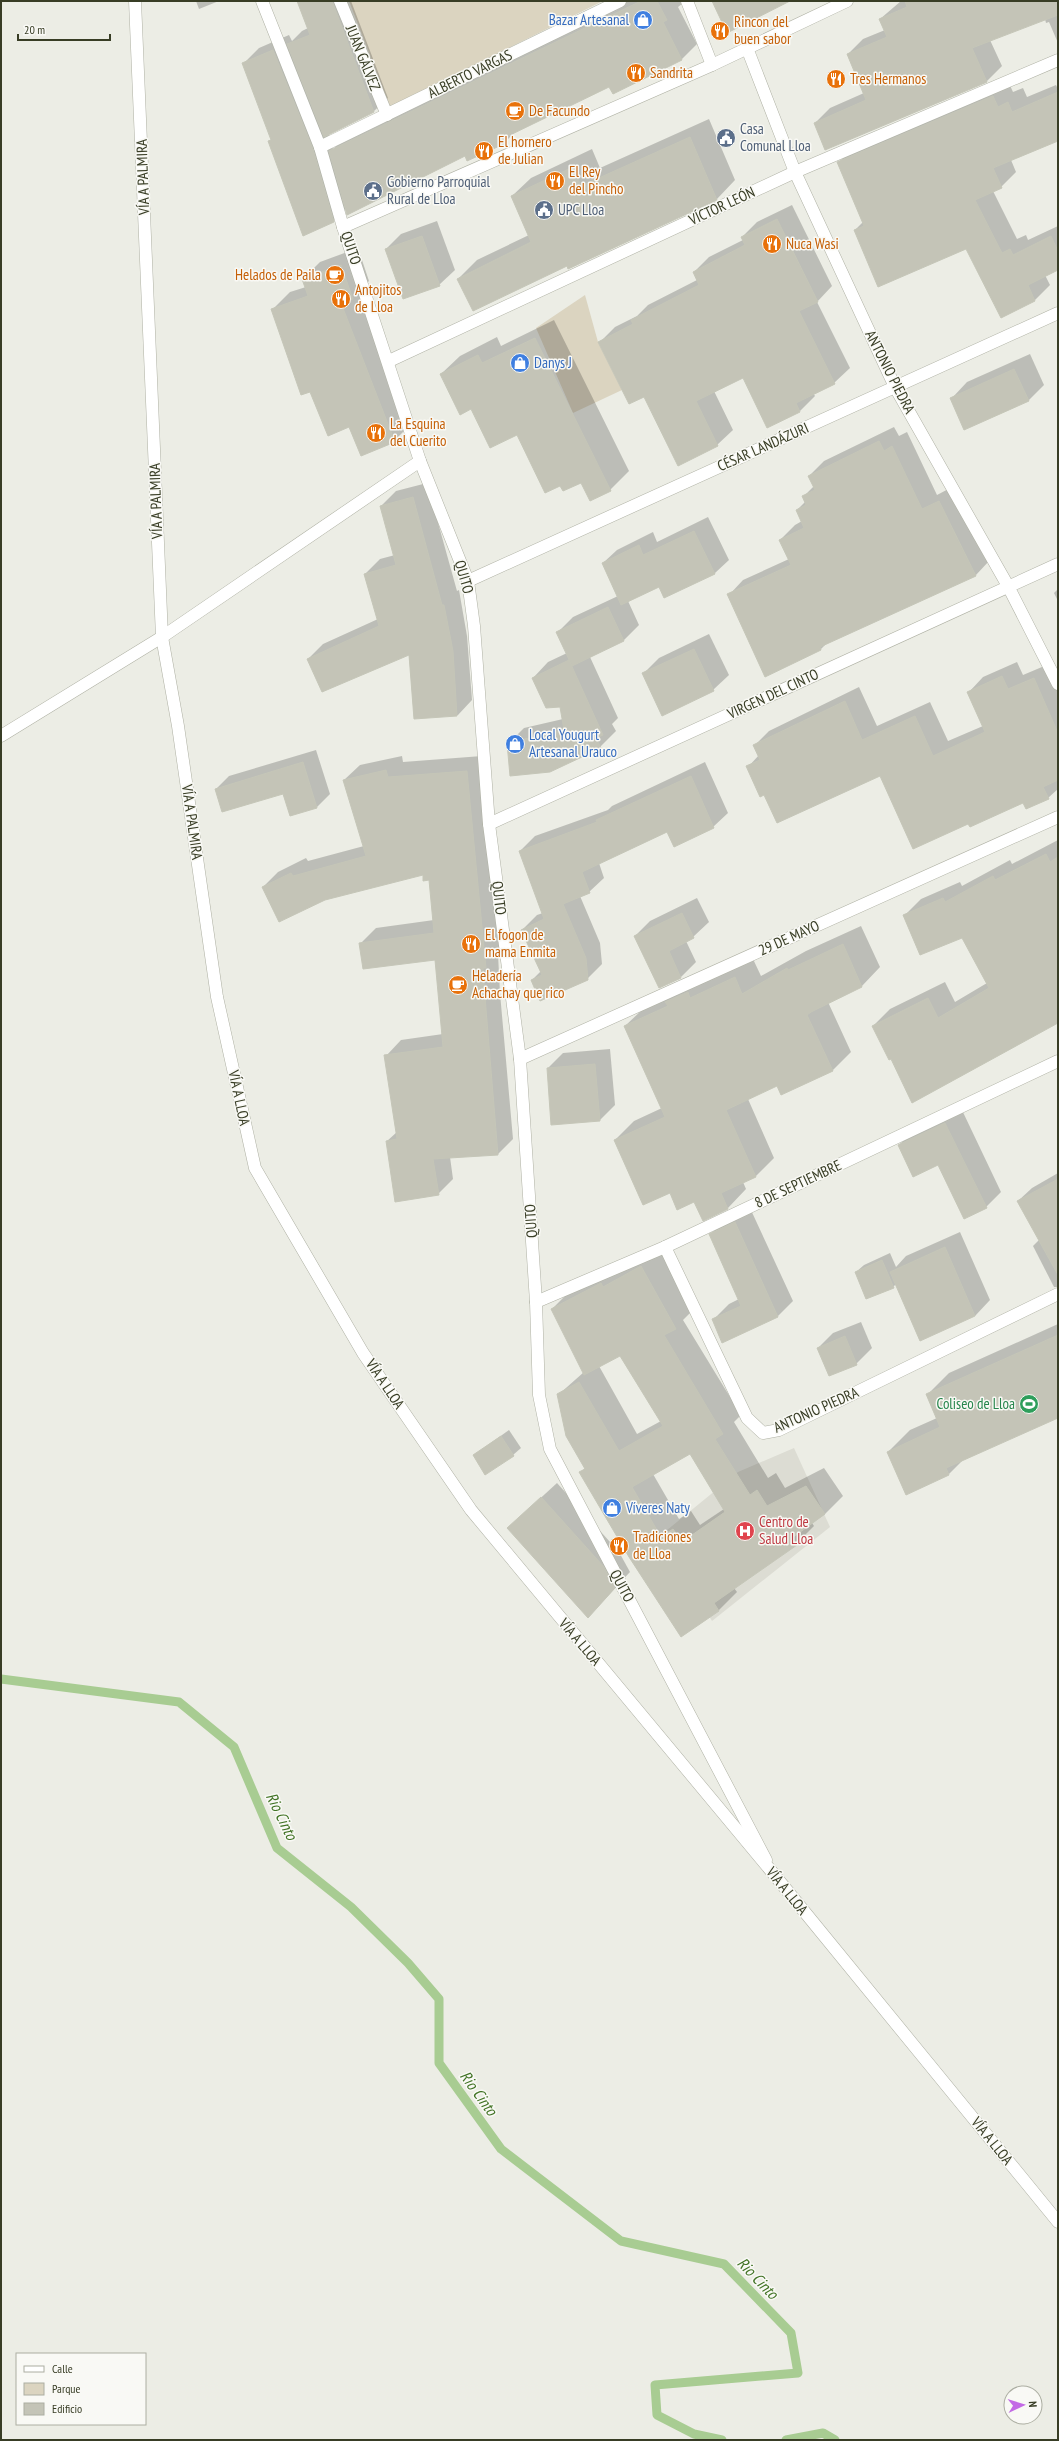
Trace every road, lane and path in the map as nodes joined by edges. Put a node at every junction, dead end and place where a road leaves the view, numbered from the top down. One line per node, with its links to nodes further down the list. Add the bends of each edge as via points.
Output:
1 (135, 1): 21 (street, VÍA A PALMIRA)
2 (262, 1): 11 (street, QUITO)
3 (340, 1): 10 (street, JUAN GÁLVEZ)
4 (620, 1): 10 (street, ALBERTO VARGAS)
5 (687, 1): 9 (street)
6 (847, 1): 7 (street)
7 (747, 48): 9 (street); 12 (street, ANTONIO PIEDRA)
8 (1058, 60): 12 (street, VÍCTOR LEÓN)
9 (712, 65): 13 (street)
10 (387, 115): 11 (street, ALBERTO VARGAS)
11 (320, 147): 13 (street, QUITO)
12 (795, 172): 15 (street, VÍCTOR LEÓN); 16 (street, ANTONIO PIEDRA)
13 (343, 227): 15 (street, QUITO)
14 (1058, 314): 16 (street, CÉSAR LANDÁZURI)
15 (389, 361): 17 (street, QUITO)
16 (896, 386): 19 (street, CÉSAR LANDÁZURI); 20 (street, ANTONIO PIEDRA)
17 (420, 461): 19 (street, QUITO); 21 (street)
18 (1058, 564): 20 (street, VIRGEN DEL CINTO)
19 (468, 581): 25 (street, QUITO, via 474,626)
20 (1008, 586): 22 (street, ANTONIO PIEDRA); 25 (street, VIRGEN DEL CINTO)
21 (162, 637): 23 (street); 26 (street, VÍA A PALMIRA, via 178,726)
22 (1058, 684)
23 (1, 736)
24 (1058, 817): 27 (street, 29 DE MAYO)
25 (489, 824): 27 (street, QUITO)
26 (217, 996): 32 (street, VÍA A LLOA, via 255,1168 363,1352 471,1510)
27 (520, 1059): 31 (street, QUITO)
28 (1058, 1061): 29 (street, 8 DE SEPTIEMBRE)
29 (665, 1247): 30 (street, ANTONIO PIEDRA, via 747,1418 763,1433 779,1430); 31 (street, 8 DE SEPTIEMBRE)
30 (1058, 1294)
31 (536, 1302): 32 (street, QUITO, via 539,1395 550,1449)
32 (772, 1872): 33 (street, VÍA A LLOA)
33 (1058, 2222)

